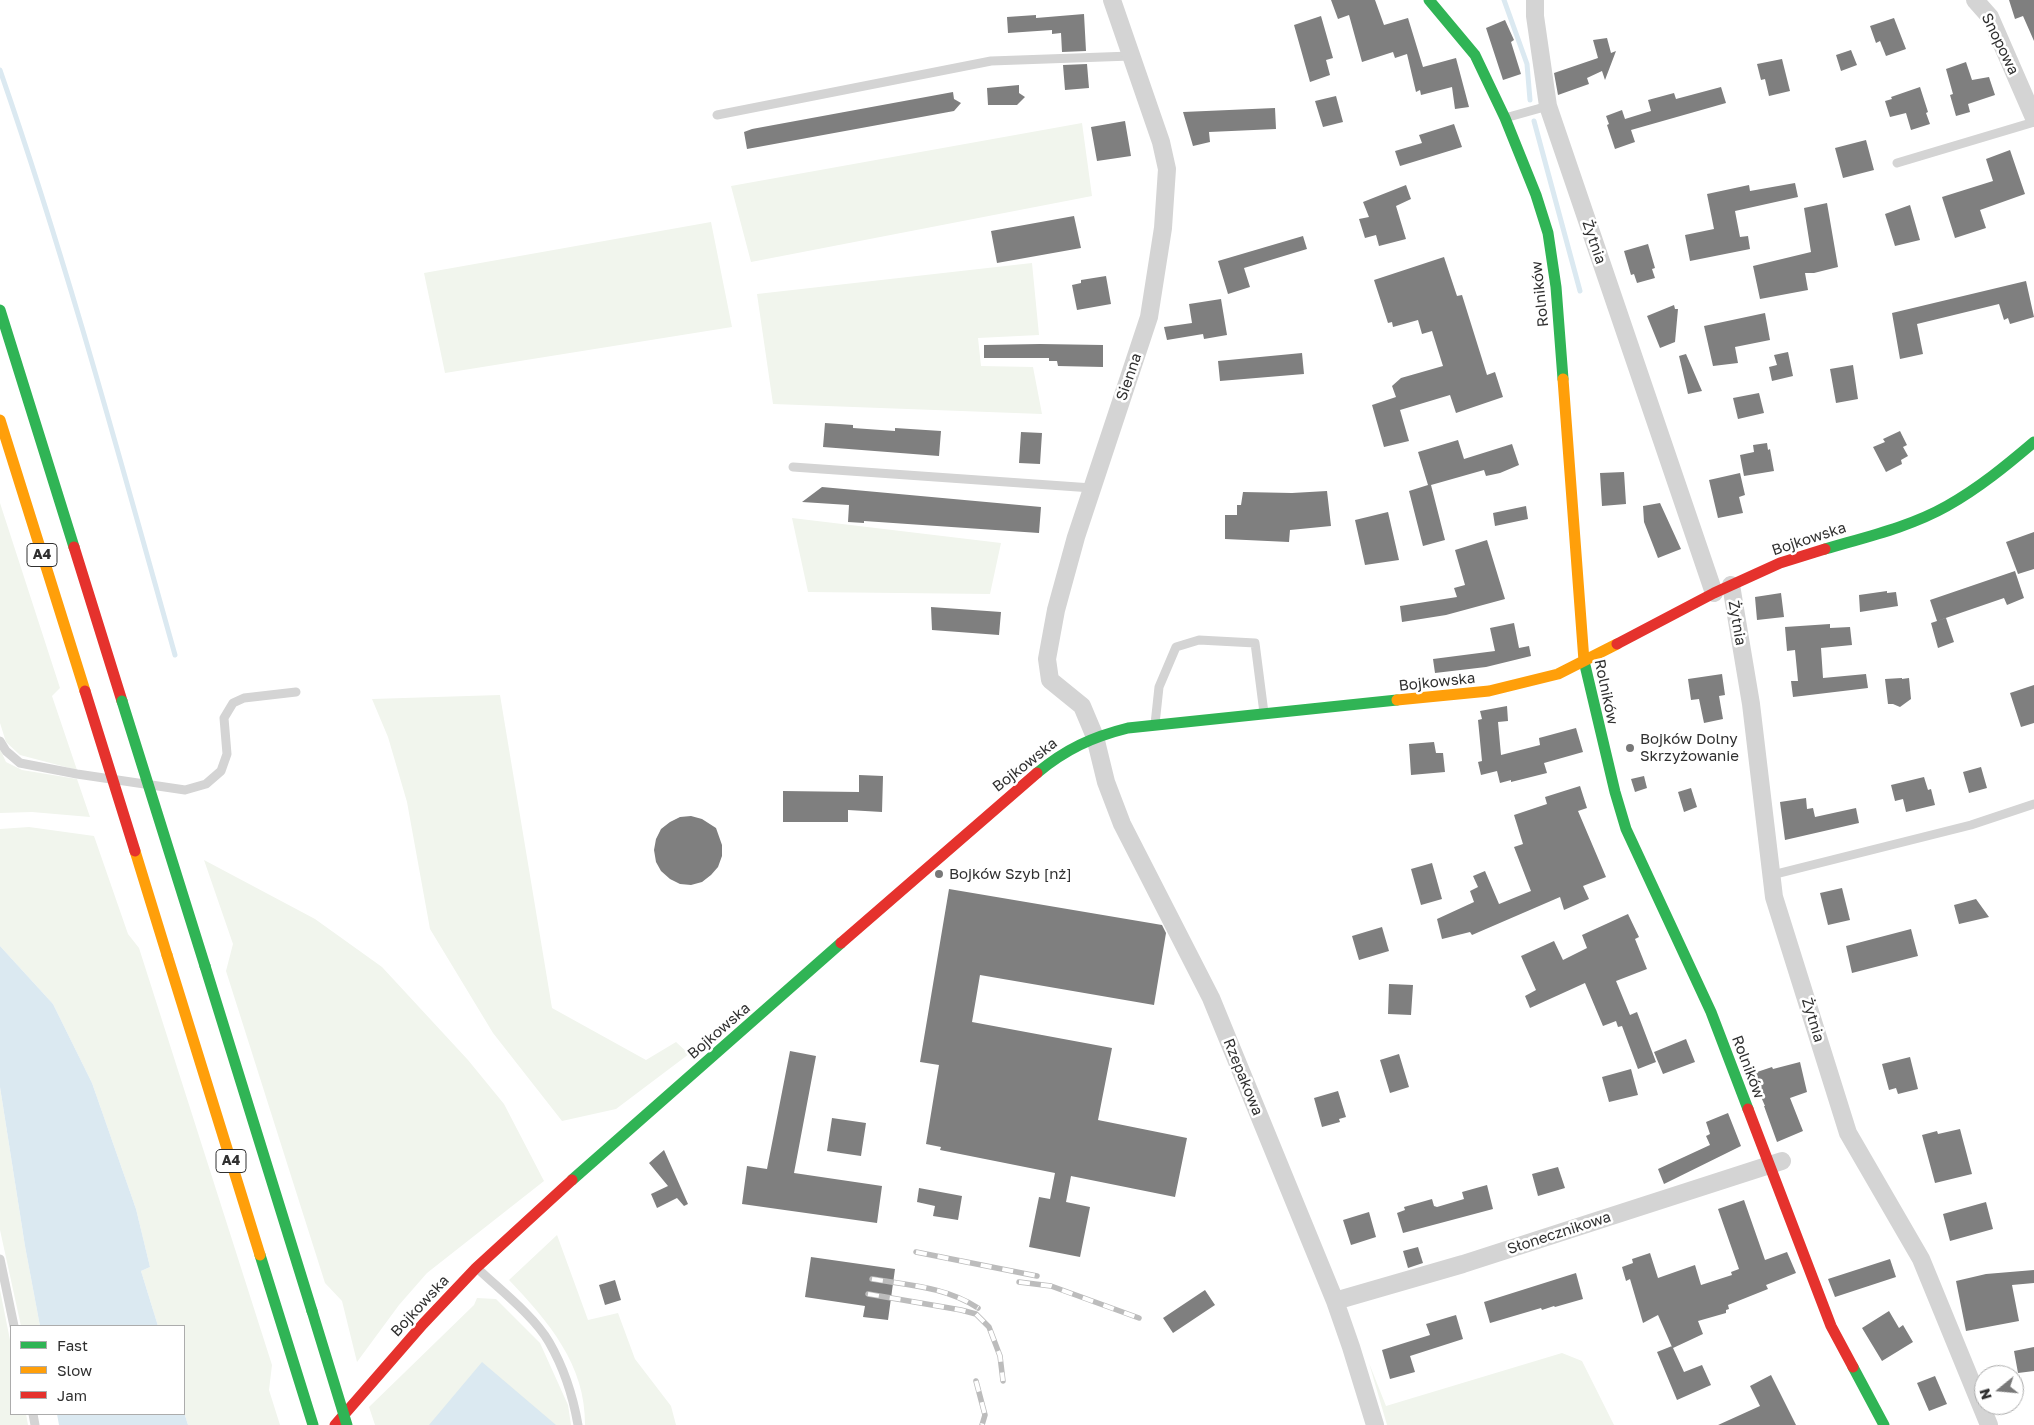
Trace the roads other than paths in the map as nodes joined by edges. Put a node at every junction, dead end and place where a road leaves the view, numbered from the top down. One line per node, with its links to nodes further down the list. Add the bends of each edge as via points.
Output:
1 (1112, 0): 5 (street, Sienna)
2 (1429, 0): 8 (main road, Rolników, via 1475,55)
3 (1535, 0): 6 (street, Żytnia)
4 (1975, 0): 9 (street, Snopowa, via 1990,17)
5 (1132, 56): 7 (lane, via 991,61); 15 (street, Sienna, via 1167,169 1163,228 1150,317)
6 (1548, 106): 8 (lane); 17 (street, Żytnia)
7 (717, 115)
8 (1505, 118): 18 (main road, Rolników, via 1536,195 1548,233 1554,269)
9 (2034, 120): 10 (lane)
10 (1897, 163)
11 (0, 310): 33 (main road, A4, bridge)
12 (0, 420): 31 (main road, A4, bridge)
13 (2034, 442): 16 (main road, Bojkowska, via 1995,476 1947,506 1905,524 1780,563)
14 (792, 467): 15 (lane)
15 (1092, 488): 22 (street, Sienna, via 1056,610 1047,659 1050,680 1082,706)
16 (1730, 585): 17 (main road, Bojkowska); 25 (street, Żytnia, via 1751,704)
17 (1714, 593): 18 (main road, Bojkowska)
18 (1584, 662): 20 (main road, Bojkowska, via 1558,674 1489,692); 26 (main road, Rolników, via 1626,829 1711,1012)
19 (296, 692): 23 (lane, via 244,698 233,703 224,718 227,754 221,771 206,784 184,790 60,772 20,762 6,751)
20 (1264, 714): 21 (main road, Bojkowska); 21 (lane, via 1255,643 1199,640 1176,647 1159,687)
21 (1155, 724): 22 (main road, Bojkowska)
22 (1095, 737): 28 (main road, Bojkowska, via 1060,754 1028,778); 29 (street, Rzepakowa, via 1106,782 1122,824 1211,998)
23 (0, 741)
24 (2034, 804): 25 (lane, via 1972,824)
25 (1772, 875): 37 (street, Żytnia, via 1774,896 1848,1132 1921,1259)
26 (1776, 1163): 29 (street, Słonecznikowa, via 1463,1264); 36 (main road, Rolników, via 1831,1326)
27 (0, 1259): 30 (lane)
28 (476, 1268): 32 (main road, Bojkowska); 34 (lane, via 527,1316 548,1341 565,1374)
29 (1335, 1301): 35 (street, Rzepakowa)
30 (14, 1325)
31 (313, 1425)
32 (335, 1425)
33 (347, 1425)
34 (578, 1425)
35 (1375, 1425)
36 (1884, 1425)
37 (1989, 1425)

